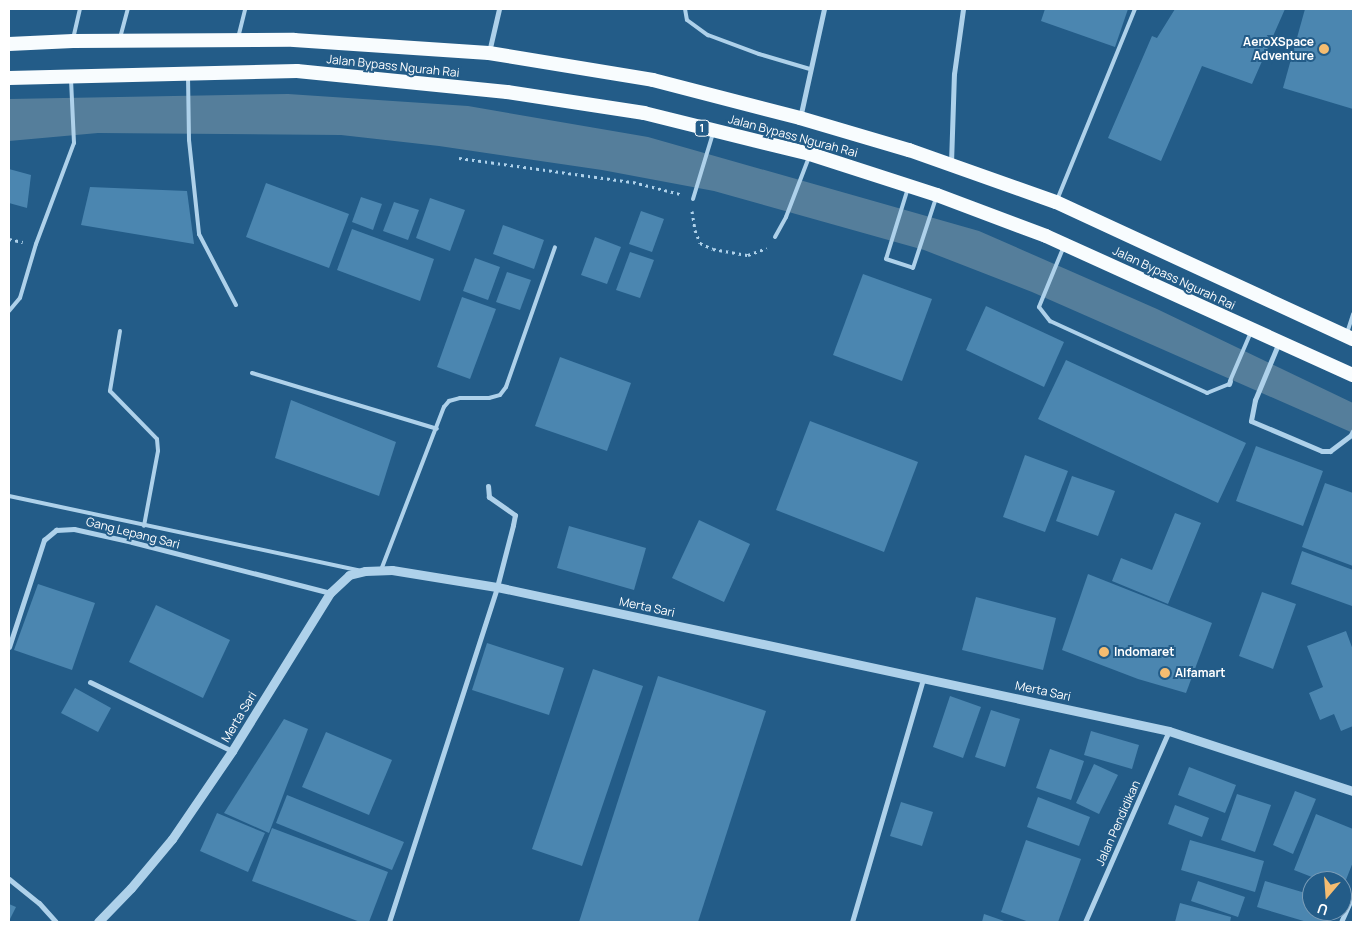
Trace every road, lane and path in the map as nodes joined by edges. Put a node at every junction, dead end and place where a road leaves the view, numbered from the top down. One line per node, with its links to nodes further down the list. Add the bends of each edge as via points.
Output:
1 (80, 9): 11 (lane)
2 (128, 9): 9 (lane)
3 (245, 9): 10 (lane)
4 (499, 9): 13 (street)
5 (685, 9): 14 (lane, via 687,20 708,35)
6 (824, 9): 14 (street)
7 (963, 9): 22 (street, via 954,74)
8 (1135, 9): 26 (lane)
9 (120, 40): 10 (highway, Jalan Bypass Ngurah Rai); 11 (highway, Jalan Bypass Ngurah Rai)
10 (237, 40): 13 (highway, Jalan Bypass Ngurah Rai, via 294,40)
11 (73, 41): 12 (highway, Jalan Bypass Ngurah Rai)
12 (9, 44)
13 (489, 53): 18 (highway, Jalan Bypass Ngurah Rai, via 652,80)
14 (810, 69): 18 (street)
15 (188, 73): 17 (highway, Jalan Bypass Ngurah Rai / 1); 19 (highway, Jalan Bypass Ngurah Rai / 1, via 297,71 507,92 644,113); 30 (lane, via 189,134 199,234)
16 (9, 78): 17 (highway, Jalan Bypass Ngurah Rai / 1)
17 (72, 83): 31 (lane, via 74,143 36,244 20,298)
18 (800, 118): 22 (highway, Jalan Bypass Ngurah Rai)
19 (714, 131): 20 (highway, Jalan Bypass Ngurah Rai / 1); 24 (lane)
20 (810, 154): 23 (highway, Jalan Bypass Ngurah Rai / 1); 27 (lane)
21 (459, 158): 24 (path, via 634,182)
22 (951, 165): 26 (highway, Jalan Bypass Ngurah Rai)
23 (907, 191): 25 (highway, Jalan Bypass Ngurah Rai / 1); 25 (lane, via 886,259 913,268)
24 (693, 199): 27 (path, via 691,214 700,243 713,249 748,255 766,250)
25 (935, 201): 29 (highway, Jalan Bypass Ngurah Rai / 1)
26 (1056, 202): 35 (highway, Jalan Bypass Ngurah Rai)
27 (775, 237)
28 (555, 247): 39 (lane, via 506,388 489,398 449,401)
29 (1063, 247): 33 (highway, Jalan Bypass Ngurah Rai / 1); 33 (lane, via 1038,307 1050,321 1207,393 1229,383)
30 (236, 305)
31 (9, 311)
32 (1353, 314): 35 (lane)
33 (1252, 330): 36 (highway, Jalan Bypass Ngurah Rai / 1)
34 (120, 331): 43 (lane, via 110,391 120,404 150,429 158,445)
35 (1350, 337)
36 (1279, 341): 38 (highway, Jalan Bypass Ngurah Rai / 1); 40 (street, via 1251,421 1322,451 1330,451)
37 (252, 373): 39 (lane)
38 (1353, 375)
39 (437, 429): 44 (lane)
40 (1352, 433)
41 (488, 486): 46 (street, via 490,497 515,515)
42 (9, 496): 43 (lane)
43 (144, 526): 45 (lane)
44 (381, 570): 45 (street, Merta Sari); 46 (street, Merta Sari)
45 (365, 571): 47 (street, Merta Sari, via 349,575)
46 (497, 587): 49 (street, Merta Sari); 58 (street)
47 (330, 593): 48 (street, Gang Lepang Sari, via 123,540 74,529 56,530 44,540); 52 (street, Merta Sari)
48 (9, 647)
49 (923, 679): 51 (street, Merta Sari); 59 (street)
50 (90, 682): 52 (street)
51 (1169, 731): 53 (street, Merta Sari); 60 (street, Jalan Pendidikan)
52 (232, 752): 57 (street, Merta Sari, via 172,839)
53 (1353, 791)
54 (9, 879): 56 (street)
55 (1353, 895): 61 (street)
56 (56, 922)
57 (98, 922)
58 (389, 922)
59 (852, 922)
60 (1085, 922)
61 (1341, 922)

